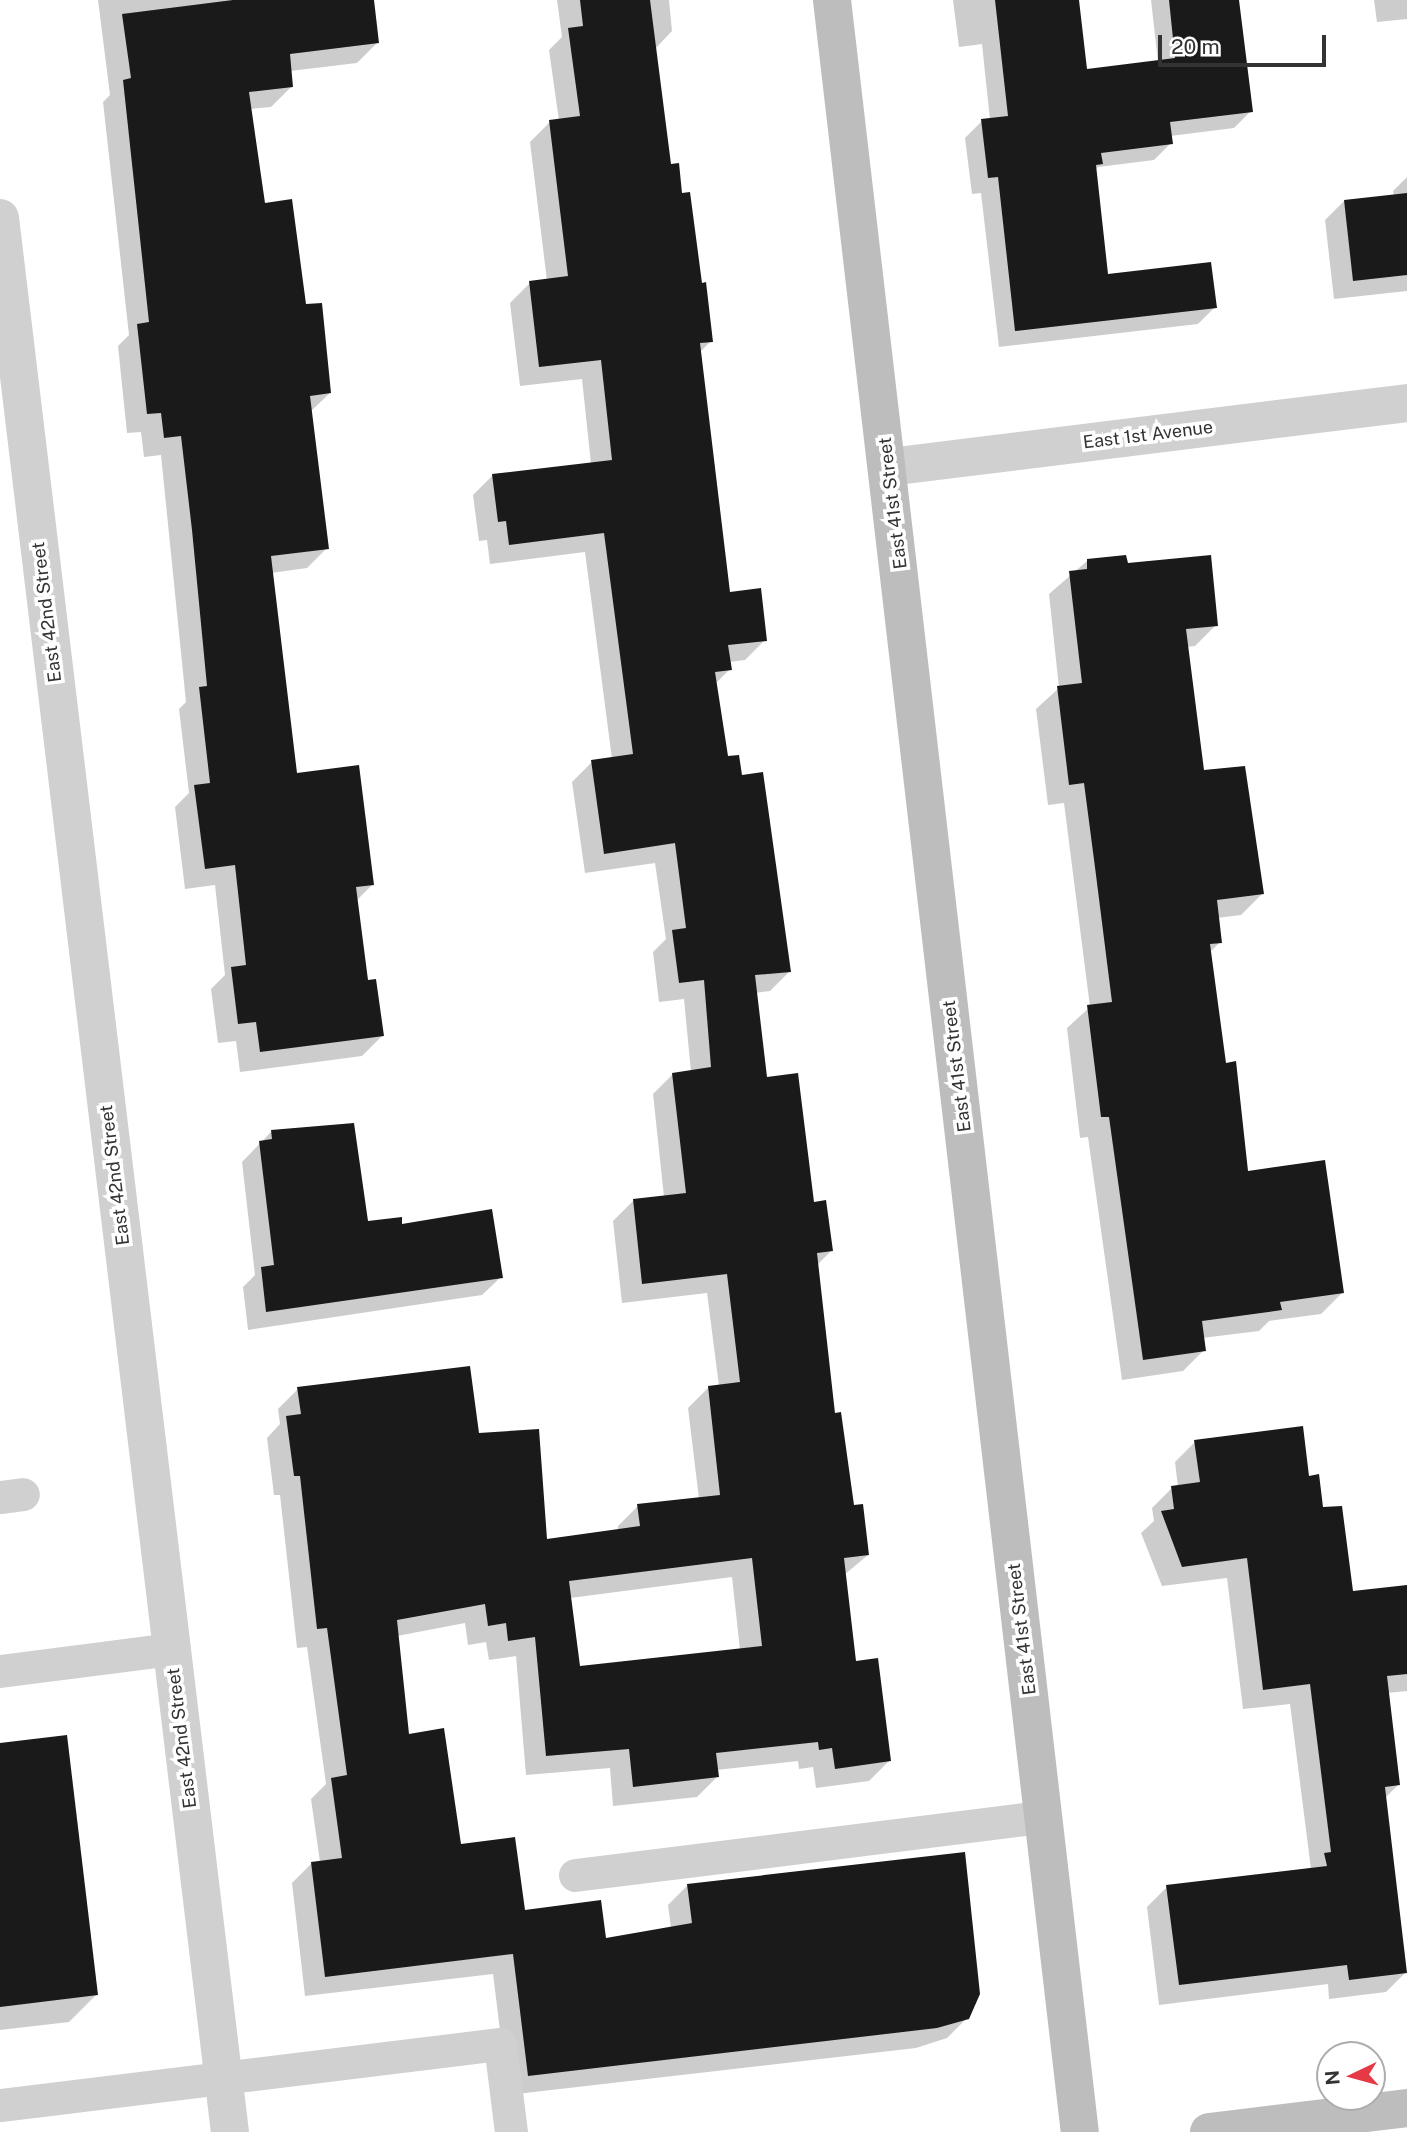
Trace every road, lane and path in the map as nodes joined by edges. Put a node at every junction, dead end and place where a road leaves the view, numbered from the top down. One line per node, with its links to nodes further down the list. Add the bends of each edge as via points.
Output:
1 (832, 0): 4 (street, East 41st Street)
2 (0, 218): 5 (street, East 42nd Street)
3 (1407, 403): 4 (street, East 1st Avenue)
4 (889, 467): 7 (street, East 41st Street)
5 (171, 1649): 6 (lane); 9 (street, East 42nd Street)
6 (0, 1671)
7 (1043, 1817): 8 (lane); 14 (street, East 41st Street)
8 (575, 1875)
9 (224, 2077): 10 (lane); 12 (street, East 42nd Street); 13 (lane, via 500,2044)
10 (0, 2105)
11 (1386, 2118): 15 (street)
12 (230, 2132)
13 (510, 2132)
14 (1080, 2132)
15 (1209, 2132)

